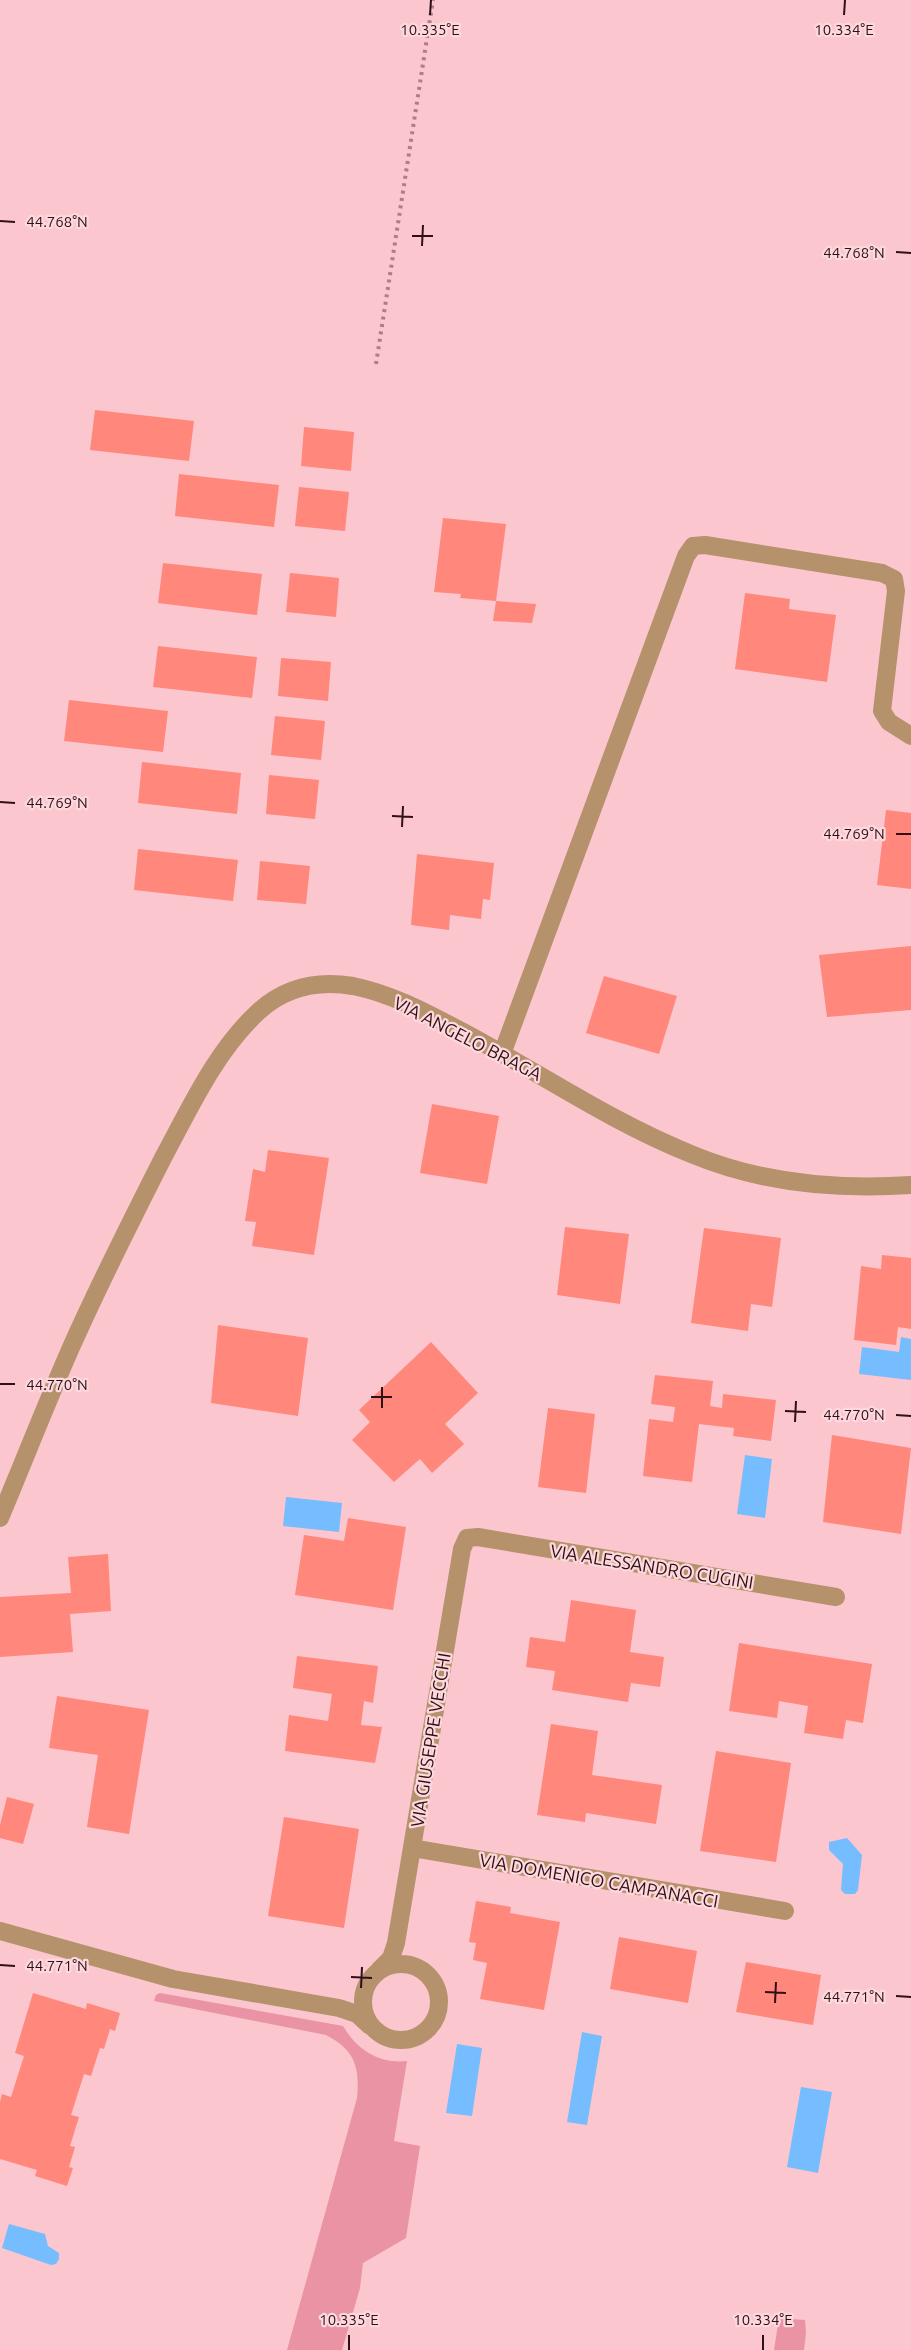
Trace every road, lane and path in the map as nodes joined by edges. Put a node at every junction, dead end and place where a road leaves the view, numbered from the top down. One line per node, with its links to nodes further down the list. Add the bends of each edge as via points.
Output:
1 (433, 0): 2 (path)
2 (376, 364)
3 (911, 736): 4 (street, via 889,722 882,711 896,591 894,579 882,573 705,544 693,546)
4 (502, 1054): 5 (street, VIA ANGELO BRAGA, via 645,1134 715,1163 762,1176 818,1184); 6 (street, VIA ANGELO BRAGA, via 393,998 352,986 298,987 257,1012 221,1055 151,1182 69,1352)
5 (911, 1185)
6 (0, 1518)
7 (467, 1538): 8 (street, VIA ALESSANDRO CUGINI); 9 (street, VIA GIUSEPPE VECCHI, via 462,1549)
8 (836, 1597)
9 (412, 1848): 10 (street, VIA DOMENICO CAMPANACCI); 12 (street, VIA GIUSEPPE VECCHI)
10 (785, 1911)
11 (0, 1931): 16 (street, via 152,1974)
12 (396, 1944): 13 (street, via 403,1958); 14 (street, VIA GIUSEPPE VECCHI, via 391,1958)
13 (416, 1966): 14 (street, via 390,1965); 17 (street, via 435,1983 439,2008 435,2021 416,2038 403,2041 379,2034)
14 (378, 1970): 15 (street, VIA GIUSEPPE VECCHI)
15 (364, 1990): 16 (street, VIA GIUSEPPE VECCHI, via 355,2003); 17 (street, via 362,2002)
16 (339, 2008): 17 (street, via 357,2014)
17 (370, 2026)

